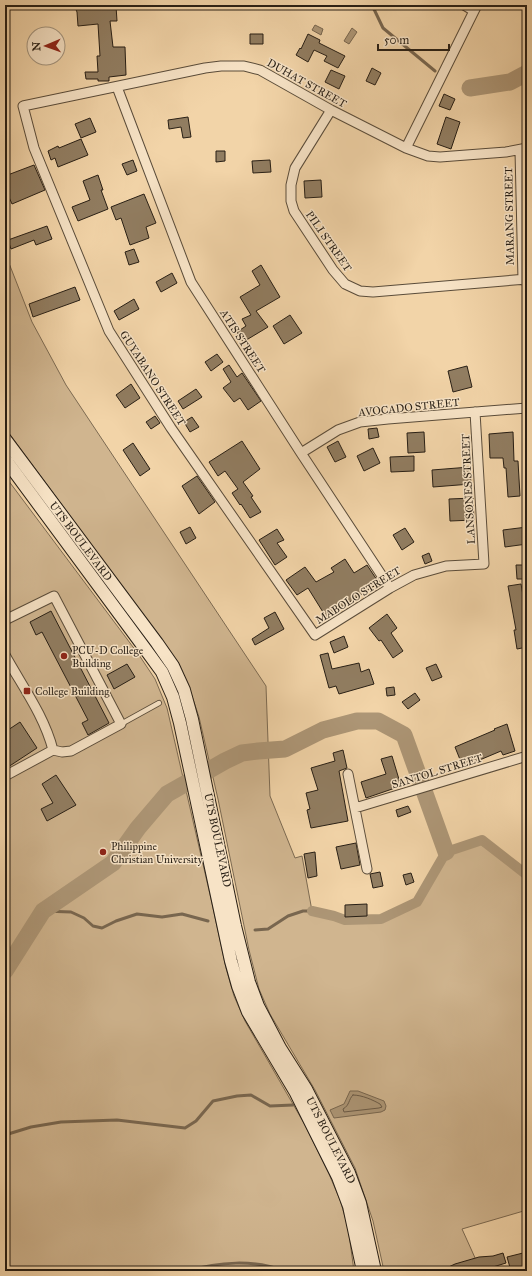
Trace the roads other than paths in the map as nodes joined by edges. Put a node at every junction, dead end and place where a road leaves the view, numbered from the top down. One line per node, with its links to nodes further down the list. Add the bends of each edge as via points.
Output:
1 (464, 5): 2 (street)
2 (476, 8): 6 (street)
3 (117, 87): 4 (street, DUHAT STREET); 5 (street, DUHAT STREET, via 205,68 244,66 260,70); 12 (street, ATIS STREET, via 191,282)
4 (24, 106): 17 (street, GUYABANO STREET, via 34,148 109,331 171,428)
5 (331, 110): 6 (street, DUHAT STREET); 8 (street, PILI STREET, via 295,168 291,201 294,211 345,284 360,291 373,292)
6 (406, 148): 7 (street, DUHAT STREET, via 428,156 440,157)
7 (523, 150): 8 (street, MARANG STREET)
8 (525, 279)
9 (527, 408): 10 (street, AVOCADO STREET)
10 (475, 412): 12 (street, AVOCADO STREET, via 360,422 338,430); 14 (street, LANSONES STREET)
11 (5, 439): 28 (main road, UTS BOULEVARD, via 157,643 184,690 249,982 258,1006 306,1089 349,1173 360,1203)
12 (301, 453): 15 (street, ATIS STREET)
13 (5, 459): 27 (main road, UTS BOULEVARD, via 162,672 173,697 180,723 238,986 248,1012 296,1093 338,1177 349,1206)
14 (484, 564): 15 (street, MABOLO STREET, via 446,566 414,575)
15 (390, 588): 17 (street, MABOLO STREET)
16 (5, 620): 20 (street, via 54,596)
17 (315, 635)
18 (5, 655): 21 (street, via 49,734)
19 (159, 704): 20 (lane)
20 (121, 724): 21 (street, via 71,751)
21 (53, 750): 24 (street)
22 (527, 756): 25 (street, SANTOL STREET)
23 (348, 774): 25 (street)
24 (5, 776)
25 (355, 808): 26 (street)
26 (366, 869)
27 (363, 1271)
28 (375, 1271)

